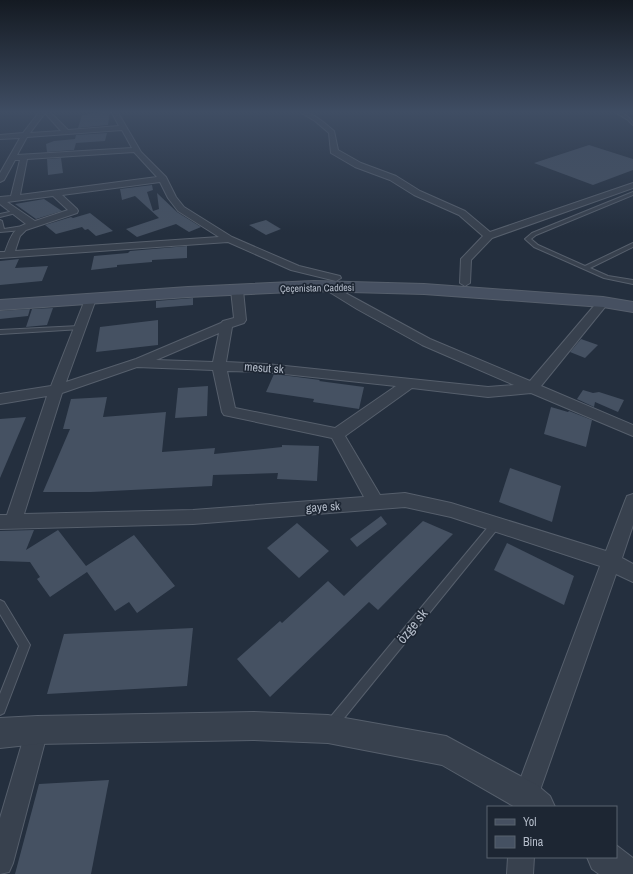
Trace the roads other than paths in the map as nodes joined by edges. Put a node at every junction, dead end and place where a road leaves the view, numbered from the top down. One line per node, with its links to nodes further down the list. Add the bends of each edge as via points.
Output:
1 (16, 152): 5 (street)
2 (111, 152): 6 (street)
3 (138, 152): 7 (street)
4 (335, 152): 18 (street, via 358,165 393,178 417,193 462,213)
5 (12, 158): 6 (street); 8 (street)
6 (24, 158): 12 (street)
7 (163, 179): 10 (street); 19 (street, via 172,198 181,209)
8 (0, 180)
9 (633, 185): 18 (street)
10 (55, 193): 12 (street); 16 (street, via 74,211)
11 (633, 193): 22 (lane, via 534,234 528,239 536,246)
12 (16, 198): 13 (street, via 0,200)
13 (14, 212): 14 (lane); 16 (street)
14 (0, 216)
15 (0, 221): 17 (lane, via 2,231)
16 (34, 225): 17 (street)
17 (23, 228): 21 (street)
18 (489, 236): 26 (street, via 466,259)
19 (229, 238): 21 (street); 23 (street)
20 (633, 245): 22 (lane)
21 (4, 255)
22 (585, 268): 25 (lane, via 606,277)
23 (293, 273): 24 (main road, Çeçenistan Caddesi); 28 (main road, Çeçenistan Caddesi)
24 (332, 282): 26 (main road, Çeçenistan Caddesi); 27 (main road, Çeçenistan Caddesi); 31 (main road, Çeçenistan Caddesi); 40 (street, via 361,307 426,342)
25 (633, 282)
26 (466, 283): 29 (main road, Çeçenistan Caddesi)
27 (237, 290): 30 (main road, Çeçenistan Caddesi); 34 (street, via 240,320)
28 (0, 295)
29 (633, 297)
30 (90, 299): 32 (main road, Çeçenistan Caddesi); 35 (street)
31 (603, 302): 33 (main road, Çeçenistan Caddesi); 40 (street)
32 (0, 305)
33 (633, 307)
34 (227, 324): 37 (street); 38 (street)
35 (79, 328): 36 (lane); 41 (street)
36 (0, 332)
37 (136, 363): 38 (street, mesut sk); 41 (street, mesut sk)
38 (219, 366): 39 (street, mesut sk, via 266,368); 44 (street, via 229,412)
39 (410, 383): 40 (street, mesut sk, via 488,392); 44 (street)
40 (532, 388): 43 (street)
41 (56, 390): 42 (street, mesut sk); 47 (street)
42 (0, 398)
43 (633, 431)
44 (337, 434): 46 (street)
45 (633, 501): 49 (street)
46 (376, 502): 47 (street, gaye sk, via 193,517); 48 (street, gaye sk, via 405,500 451,510)
47 (6, 522)
48 (496, 524): 49 (street, gaye sk); 53 (lane, özge sk)
49 (611, 561): 50 (street, gaye sk); 56 (street)
50 (633, 574)
51 (0, 605): 52 (lane, via 25,644)
52 (0, 709)
53 (328, 729): 54 (street, via 253,726); 56 (street, via 446,751)
54 (37, 730): 55 (street); 59 (street)
55 (0, 732)
56 (530, 804)
57 (521, 858): 60 (street)
58 (605, 858): 61 (street)
59 (0, 863)
60 (520, 874)
61 (626, 874)

